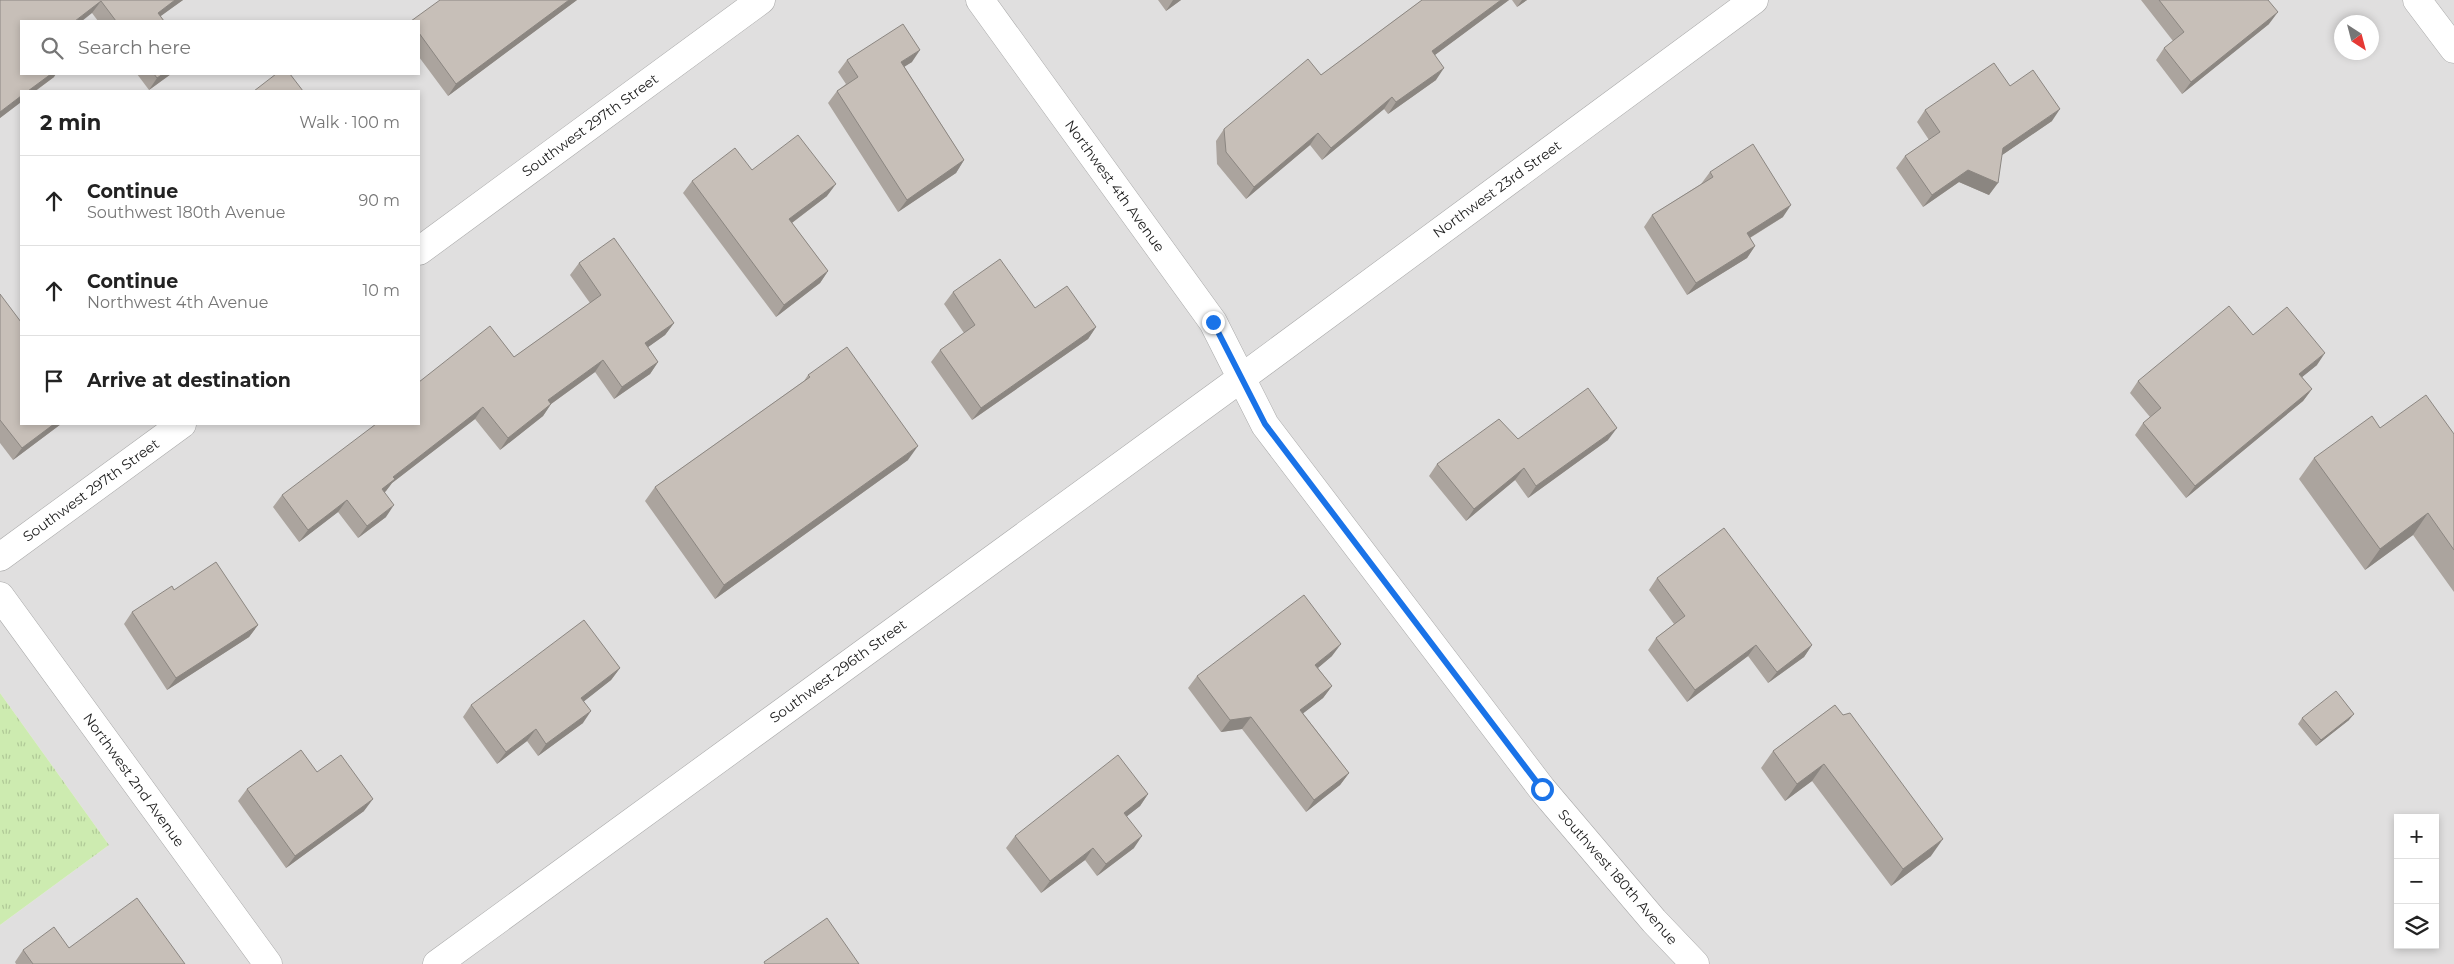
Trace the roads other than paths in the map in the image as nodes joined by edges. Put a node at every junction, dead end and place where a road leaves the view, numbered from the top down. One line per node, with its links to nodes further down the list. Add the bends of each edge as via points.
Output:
1 (761, 0): 6 (street, Southwest 297th Street)
2 (980, 0): 7 (street, Northwest 4th Avenue, via 1213,322)
3 (1754, 0): 7 (street, Northwest 23rd Street)
4 (2417, 0): 5 (street)
5 (2454, 49)
6 (420, 249)
7 (1240, 378): 12 (street, Southwest 296th Street); 13 (street, Southwest 180th Avenue, via 1265,424 1542,789 1654,921)
8 (181, 425): 9 (street, Southwest 297th Street)
9 (0, 557)
10 (0, 596): 11 (street, Northwest 2nd Avenue)
11 (268, 964)
12 (437, 964)
13 (1695, 964)

